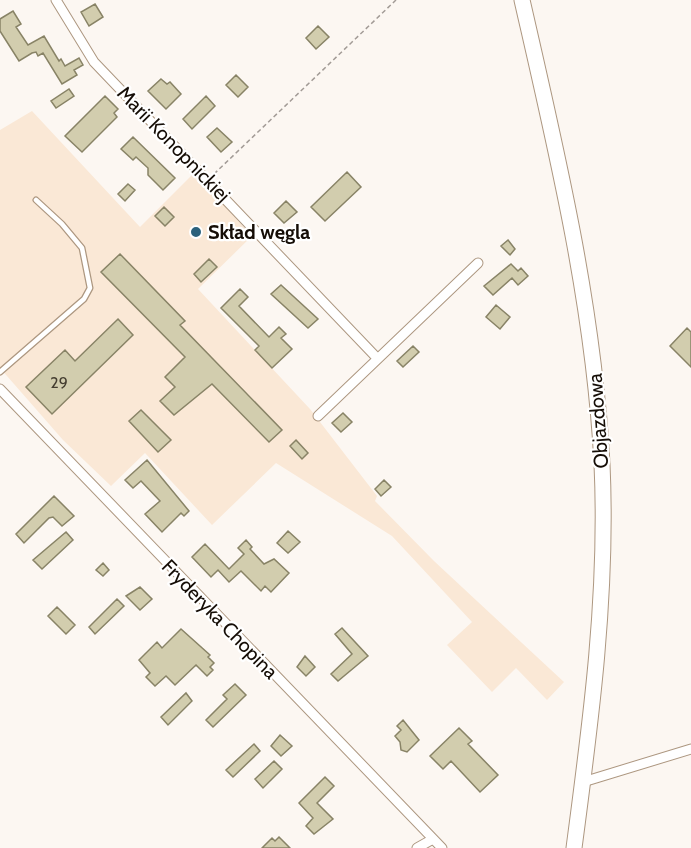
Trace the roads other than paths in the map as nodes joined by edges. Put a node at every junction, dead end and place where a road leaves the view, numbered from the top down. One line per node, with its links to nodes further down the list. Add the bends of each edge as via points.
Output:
1 (56, 0): 5 (street, Marii Konopnickiej, via 94,62)
2 (522, 0): 10 (main road, Objazdowa, via 576,250 597,400 603,564 596,674)
3 (36, 200): 6 (lane, via 82,248 90,288 84,299)
4 (478, 263): 5 (street)
5 (377, 358): 8 (street)
6 (0, 372)
7 (0, 389): 11 (street, Fryderyka Chopina)
8 (318, 416)
9 (691, 749): 10 (street)
10 (583, 782): 14 (main road, Objazdowa)
11 (433, 839): 12 (street); 13 (street, Fryderyka Chopina)
12 (417, 848)
13 (442, 848)
14 (574, 848)

